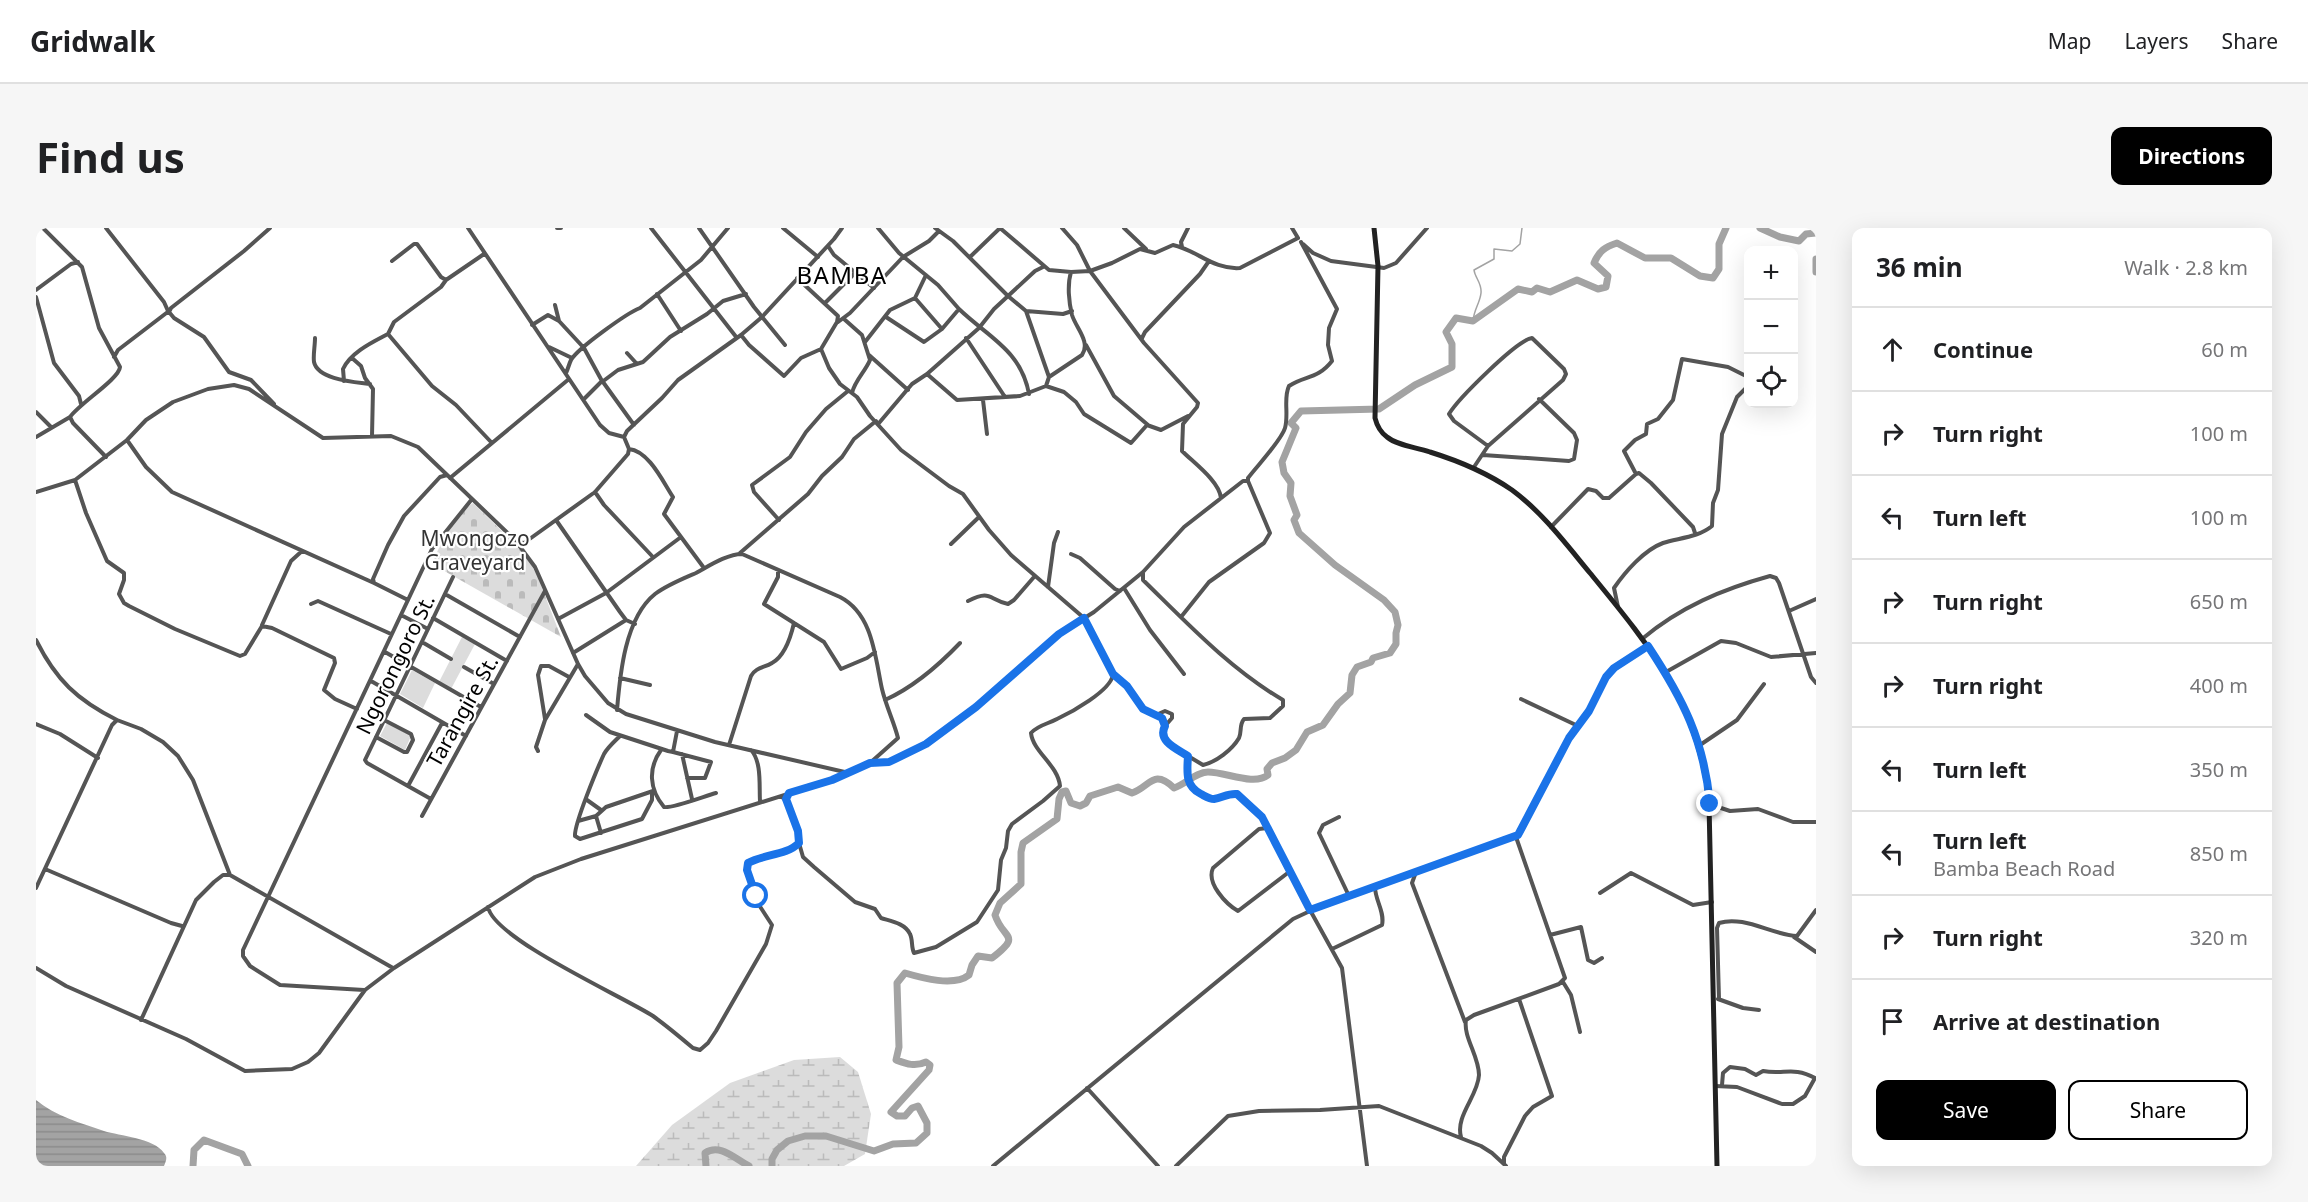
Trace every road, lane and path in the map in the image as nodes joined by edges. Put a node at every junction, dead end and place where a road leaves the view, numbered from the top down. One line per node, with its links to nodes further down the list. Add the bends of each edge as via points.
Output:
1 (43, 228): 29 (street)
2 (106, 228): 52 (street)
3 (468, 228): 25 (street)
4 (651, 228): 35 (street)
5 (699, 228): 22 (street)
6 (728, 228): 22 (street)
7 (783, 228): 26 (street)
8 (842, 228): 21 (street)
9 (878, 228): 27 (street)
10 (1000, 228): 28 (street); 32 (street)
11 (1062, 228): 34 (street, via 1077,245)
12 (1125, 228): 24 (street)
13 (1188, 228): 23 (street)
14 (1292, 228): 19 (street)
15 (1374, 228): 33 (main road)
16 (1427, 228): 33 (street, via 1396,263)
17 (271, 229): 52 (street)
18 (937, 229): 27 (street, via 928,241); 28 (street)
19 (1298, 238): 20 (street); 31 (street, via 1240,268 1230,269)
20 (1301, 242): 33 (street, via 1331,261); 121 (street, via 1337,309 1329,328 1332,361 1315,376 1288,386 1283,433)
21 (828, 246): 26 (street); 36 (street)
22 (712, 248): 35 (street); 44 (street)
23 (1182, 248): 24 (street, via 1173,245 1155,253); 31 (street)
24 (1146, 249): 34 (street)
25 (484, 254): 40 (street); 60 (street)
26 (818, 256): 39 (street)
27 (903, 257): 38 (street); 41 (street)
28 (970, 257): 45 (street)
29 (76, 260): 42 (street); 77 (street, via 86,279 99,328)
30 (392, 261): 40 (street, via 417,244)
31 (1209, 261): 68 (street)
32 (1043, 267): 37 (street); 45 (street)
33 (1378, 267): 117 (main road, via 1374,412 1381,432 1396,442)
34 (1090, 270): 37 (street); 68 (street)
35 (687, 272): 43 (street); 50 (street)
36 (856, 272): 41 (street); 48 (street)
37 (1071, 272): 54 (street)
38 (926, 275): 47 (street); 51 (street)
39 (797, 278): 48 (street); 55 (street)
40 (447, 280): 64 (street, via 394,322)
41 (874, 288): 57 (street)
42 (36, 290)
43 (657, 294): 63 (street); 73 (street)
44 (746, 294): 50 (street, via 723,301); 55 (street)
45 (1008, 296): 53 (street); 61 (street)
46 (36, 297): 98 (street, via 54,363)
47 (915, 298): 56 (street, via 890,310); 62 (street)
48 (825, 303): 59 (street, via 836,313)
49 (555, 305): 58 (street)
50 (714, 309): 63 (street); 65 (street)
51 (959, 309): 61 (street); 62 (street)
52 (169, 311): 77 (street); 99 (street, via 204,337 229,372 251,380)
53 (1026, 311): 54 (street); 84 (street)
54 (1072, 311): 70 (street)
55 (762, 317): 65 (street); 72 (street)
56 (886, 317): 62 (street, via 924,342); 69 (street)
57 (844, 318): 59 (street); 69 (street, via 862,334)
58 (559, 321): 60 (street, via 548,315); 73 (street)
59 (837, 322): 74 (street)
60 (532, 325): 71 (street)
61 (979, 328): 67 (street); 93 (street, via 1002,343 1023,370)
62 (942, 329)
63 (681, 331): 80 (street)
64 (388, 334): 78 (street); 112 (street, via 440,395 456,405)
65 (739, 336): 74 (street, via 784,376 801,358); 104 (street, via 678,380)
66 (315, 338): 86 (street, via 315,365 330,377)
67 (966, 338): 82 (street); 94 (street)
68 (1141, 339): 101 (street, via 1198,403)
69 (865, 342): 76 (street)
70 (1085, 344): 84 (street, via 1082,355); 105 (street, via 1114,396)
71 (546, 345): 79 (street); 81 (street)
72 (785, 345)
73 (584, 348): 79 (street); 87 (street)
74 (821, 349): 92 (street, via 829,368)
75 (627, 353): 80 (street)
76 (868, 354): 90 (street); 92 (street, via 867,367)
77 (114, 357): 98 (street, via 120,373)
78 (352, 358): 86 (street, via 343,369); 88 (street)
79 (572, 358): 81 (street)
80 (637, 364): 87 (street, via 618,370)
81 (566, 374): 85 (street)
82 (927, 374): 90 (street); 97 (street, via 957,400)
83 (1744, 374): 118 (street, via 1682,359 1673,400 1658,419 1647,424 1646,434 1624,451)
84 (1049, 377): 89 (street)
85 (569, 379): 95 (street); 112 (street)
86 (344, 381): 88 (street)
87 (602, 382): 95 (street); 104 (street)
88 (370, 384): 108 (street, via 374,408)
89 (1046, 386): 93 (street); 105 (street, via 1064,392 1084,414 1129,443)
90 (908, 390): 103 (street)
91 (1744, 391): 131 (street, via 1737,397 1722,434 1713,524)
92 (850, 392): 103 (street); 128 (street, via 826,409 790,457 752,485)
93 (1029, 394): 94 (street)
94 (1005, 398): 97 (street)
95 (584, 399): 110 (street, via 604,429)
96 (1539, 399): 113 (street); 113 (street, via 1566,374 1535,339 1528,338 1490,369 1449,414); 115 (street, via 1574,433 1574,459)
97 (983, 400): 107 (street)
98 (81, 404): 102 (street)
99 (274, 405): 108 (street, via 323,438); 111 (street, via 241,386 208,389 166,407)
100 (36, 412): 106 (street)
101 (1188, 416): 105 (street, via 1161,430); 125 (street, via 1183,424 1182,451 1220,491)
102 (69, 417): 106 (street); 116 (street)
103 (877, 422): 126 (street, via 901,450 963,494); 128 (street, via 854,439 808,494)
104 (634, 424): 110 (street)
105 (1149, 426)
106 (51, 428): 109 (street)
107 (987, 434)
108 (372, 436): 119 (street, via 390,436 418,447)
109 (36, 437)
110 (624, 437): 114 (street)
111 (127, 440): 116 (street); 135 (street, via 146,467 172,492)
112 (491, 442): 119 (street)
113 (1488, 446): 115 (street)
114 (630, 449): 123 (street); 132 (street, via 648,460 673,496 664,514)
115 (1483, 455): 117 (street)
116 (106, 457): 120 (street)
117 (1474, 467): 129 (main road, via 1512,490)
118 (1635, 474): 129 (street, via 1610,498 1588,489); 131 (street, via 1651,483)
119 (449, 476): 124 (street); 144 (street, via 440,477 404,516)
120 (75, 480): 122 (street); 164 (street, via 107,561 124,573 119,594 124,603 240,656)
121 (1248, 481): 125 (street); 159 (street, via 1270,533 1264,543 1209,582)
122 (36, 492)
123 (595, 492): 127 (street); 138 (street)
124 (472, 499): 133 (street); 151 (street, via 435,545)
125 (1221, 499): 141 (street, via 1184,527)
126 (979, 517): 134 (street); 143 (street)
127 (556, 520): 133 (street); 148 (street)
128 (779, 520): 136 (street)
129 (1551, 527): 154 (main road)
130 (1058, 532): 145 (street)
131 (1695, 533): 154 (street, via 1659,544 1622,577 1613,591)
132 (681, 537): 138 (street); 139 (street)
133 (518, 544): 146 (street, via 535,567)
134 (951, 544)
135 (303, 551): 144 (street); 164 (street, via 291,561)
136 (738, 554): 139 (street); 140 (street)
137 (1071, 554): 147 (street, via 1115,589)
138 (653, 556): 148 (street)
139 (704, 568): 163 (street, via 657,593)
140 (778, 571): 162 (street, via 764,604); 176 (street, via 846,600 865,622)
141 (1143, 572): 147 (street); 159 (street, via 1143,580)
142 (453, 577): 149 (street, Ngorongoro St.)
143 (1034, 577): 145 (street); 152 (street, via 1008,604 991,595)
144 (374, 583): 151 (street)
145 (1048, 587): 158 (street)
146 (545, 590): 160 (street); 167 (street, Tarangire St.)
147 (1122, 590): 158 (street); 187 (street)
148 (606, 593): 160 (street); 161 (street)
149 (445, 594): 157 (street, Ngorongoro St.); 167 (street)
150 (1816, 598): 155 (street)
151 (408, 600): 156 (street)
152 (969, 601)
153 (311, 604): 166 (street, via 318,601)
154 (1618, 608): 168 (main road)
155 (1789, 611): 168 (street, via 1779,583 1770,576 1685,608); 179 (street)
156 (401, 615): 165 (street); 166 (street)
157 (434, 618): 165 (street, Ngorongoro St.); 181 (street)
158 (1084, 618): 186 (street); 225 (street, via 1059,634 971,711 926,744 889,762)
159 (1181, 618): 222 (street, via 1246,677 1284,703 1270,718 1244,719 1240,735 1214,763 1203,765)
160 (558, 619): 177 (street)
161 (626, 620): 163 (street); 177 (street)
162 (794, 623): 176 (street, via 824,642 841,669); 214 (street, via 779,657 751,676)
163 (635, 624): 189 (street)
164 (262, 626): 199 (street, via 334,658 324,690)
165 (428, 628): 170 (street, Ngorongoro St.)
166 (391, 634): 175 (street)
167 (520, 637): 181 (street, Tarangire St.)
168 (1642, 639): 172 (main road)
169 (36, 640): 174 (street)
170 (422, 642): 180 (street); 183 (street, Ngorongoro St.)
171 (960, 643): 197 (street, via 916,682)
172 (1648, 646): 185 (main road); 209 (street, via 1610,672)
173 (36, 651): 174 (street)
174 (42, 652): 203 (street, via 71,692)
175 (385, 652): 183 (street); 190 (street)
176 (874, 652): 197 (street)
177 (573, 653): 182 (street)
178 (1816, 653): 179 (street)
179 (1803, 655): 185 (street, via 1771,657 1721,641); 191 (street)
180 (451, 659)
181 (507, 661): 192 (street, Tarangire St.)
182 (578, 664): 188 (street); 200 (street)
183 (410, 666): 195 (street, Ngorongoro St.); 198 (street)
184 (464, 667): 192 (street)
185 (1666, 672): 215 (main road)
186 (1113, 674): 202 (street, via 1143,709); 248 (street, via 1105,689 1031,733 1060,786 1012,824 1001,860 998,890 977,922 936,947 914,953 907,930 891,919 881,918 875,909 855,902 803,857)
187 (1184, 674)
188 (569, 677): 205 (street); 205 (street, via 541,666 538,675)
189 (620, 678): 194 (street); 200 (street)
190 (371, 681): 195 (street); 199 (street)
191 (1816, 683)
192 (494, 684): 198 (street, Tarangire St.)
193 (1764, 684): 215 (street, via 1737,720)
194 (650, 685)
195 (397, 695): 204 (street, Ngorongoro St.); 206 (street)
196 (1521, 699): 209 (street)
197 (885, 700): 225 (street, via 896,730 890,744)
198 (481, 707): 211 (street, Tarangire St.)
199 (357, 709): 257 (street)
200 (617, 710): 210 (street)
201 (586, 715): 212 (street)
202 (1155, 715): 208 (street, via 1162,718); 208 (street, via 1165,711 1172,714)
203 (117, 720): 223 (street); 252 (street, via 141,729 178,756 193,780)
204 (384, 720): 213 (street, Ngorongoro St.); 213 (street, via 414,739 404,752)
205 (545, 720): 219 (street)
206 (442, 723): 211 (street); 228 (street)
207 (36, 724): 223 (street)
208 (1165, 726): 222 (street, via 1161,732 1168,744)
209 (1578, 726): 247 (street)
210 (677, 730): 214 (street); 220 (street)
211 (465, 736): 233 (street, Tarangire St.)
212 (620, 736): 216 (street); 234 (street, via 605,753)
213 (376, 737): 228 (street, Ngorongoro St., via 366,762)
214 (729, 745): 217 (street)
215 (1700, 745): 238 (main road)
216 (651, 747): 218 (street); 224 (street)
217 (750, 749): 226 (street); 237 (street, via 758,765)
218 (661, 750): 220 (street); 224 (street)
219 (538, 751)
220 (673, 752): 221 (street)
221 (682, 754): 227 (street); 227 (street, via 711,764 705,778)
222 (1188, 756): 245 (street, via 1192,788 1213,799 1237,794 1258,812)
223 (98, 758): 249 (street)
224 (654, 759): 229 (street)
225 (870, 763): 226 (street)
226 (849, 773): 231 (street)
227 (687, 778): 235 (street)
228 (408, 786): 233 (street, Ngorongoro St.)
229 (653, 791): 235 (street, via 666,808); 239 (street); 246 (street, via 642,819)
230 (716, 793): 235 (street)
231 (789, 793): 232 (street); 236 (street)
232 (781, 796): 236 (street); 237 (street)
233 (431, 799): 240 (street, Tarangire St.)
234 (587, 799): 239 (street); 243 (street)
235 (692, 799)
236 (786, 799): 248 (street)
237 (760, 801): 259 (street, via 580,859 535,877)
238 (1710, 804): 244 (street, via 1730,811 1758,809 1793,822); 258 (main road)
239 (601, 810): 241 (street)
240 (422, 816)
241 (596, 816): 243 (street); 246 (street)
242 (1339, 818): 256 (street, via 1323,825 1319,833)
243 (577, 822): 246 (street, via 574,830 578,839)
244 (1816, 822)
245 (1268, 829): 250 (street); 250 (street, via 1259,829 1213,868 1212,881 1238,911)
246 (601, 833)
247 (1516, 837): 251 (street); 263 (street)
248 (799, 843): 259 (street, via 753,860 747,866 771,930 708,1043 700,1050 634,1005 530,947 490,914)
249 (45, 869): 254 (street); 262 (street)
250 (1289, 872): 260 (street)
251 (1416, 872): 253 (street); 278 (street, via 1412,880 1414,889)
252 (230, 875): 257 (street); 262 (street, via 221,877 199,895)
253 (1375, 887): 256 (street); 265 (street, via 1382,925)
254 (36, 888)
255 (1599, 893): 258 (street, via 1632,873 1693,906)
256 (1350, 896): 260 (street)
257 (269, 899): 268 (street); 273 (street, via 243,950 250,966 280,985)
258 (1712, 902): 275 (main road)
259 (488, 907): 270 (street)
260 (1310, 910): 265 (street); 282 (street, via 1275,933)
261 (1816, 910): 264 (street)
262 (183, 925): 277 (street)
263 (1550, 935): 267 (street, via 1581,927 1588,960 1594,963); 272 (street, via 1565,975)
264 (1794, 936): 266 (street); 275 (street, via 1746,923 1719,923)
265 (1332, 949): 283 (street, via 1342,968)
266 (1816, 952)
267 (1602, 957)
268 (388, 967): 270 (street); 271 (street)
269 (36, 968): 277 (street)
270 (394, 968): 271 (street)
271 (387, 973): 273 (street)
272 (1563, 982): 274 (street); 279 (street)
273 (364, 990): 277 (street, via 319,1053 292,1069 245,1071)
274 (1519, 999): 278 (street, via 1468,1017); 285 (street, via 1552,1096 1525,1116 1504,1157)
275 (1717, 999): 276 (street); 281 (main road)
276 (1759, 1010)
277 (141, 1020)
278 (1465, 1023): 284 (street, via 1479,1076 1461,1123)
279 (1580, 1032)
280 (1816, 1078): 281 (street, via 1805,1095 1793,1104 1782,1104 1737,1087); 281 (street, via 1794,1070 1763,1071 1756,1075 1730,1067)
281 (1719, 1086): 290 (main road)
282 (1087, 1088): 286 (street); 287 (street)
283 (1361, 1107): 284 (street, via 1386,1108); 288 (street, via 1232,1115); 289 (street)
284 (1461, 1137): 285 (street, via 1492,1153)
285 (1505, 1165)
286 (993, 1166)
287 (1158, 1166)
288 (1176, 1166)
289 (1367, 1166)
290 (1717, 1166)

